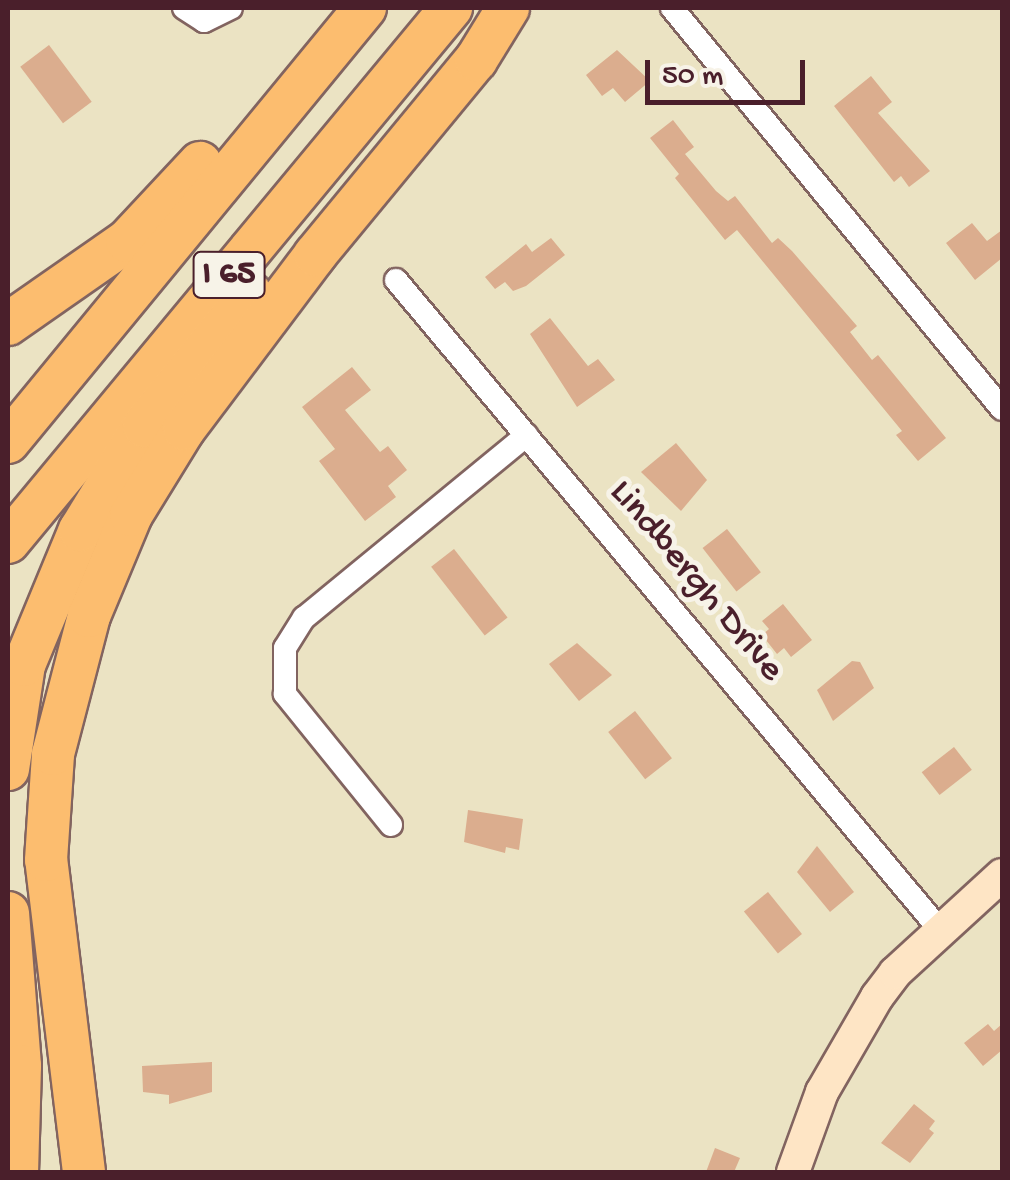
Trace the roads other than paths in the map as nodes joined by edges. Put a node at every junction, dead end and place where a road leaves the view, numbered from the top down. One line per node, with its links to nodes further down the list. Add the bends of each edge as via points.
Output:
1 (231, 8): 8 (street)
2 (334, 8): 10 (highway, via 156,214 98,264)
3 (364, 8): 13 (highway, I 65)
4 (451, 8): 14 (highway, I 65)
5 (492, 8): 15 (highway, via 144,426 80,530 40,617)
6 (508, 8): 21 (highway, via 476,60 314,255 184,429 130,516 93,604 59,721 46,828 49,920)
7 (672, 8): 11 (street)
8 (194, 14)
9 (396, 280): 12 (street, Lindbergh Drive)
10 (8, 324)
11 (1002, 408)
12 (528, 435): 16 (street, via 304,618 286,648 285,694); 19 (street, Lindbergh Drive)
13 (8, 442)
14 (8, 542)
15 (8, 769)
16 (391, 825)
17 (1002, 875): 19 (main road)
18 (8, 913): 20 (highway, via 20,1066)
19 (940, 930): 22 (main road, via 894,973 850,1039)
20 (17, 1172)
21 (84, 1172)
22 (793, 1172)

